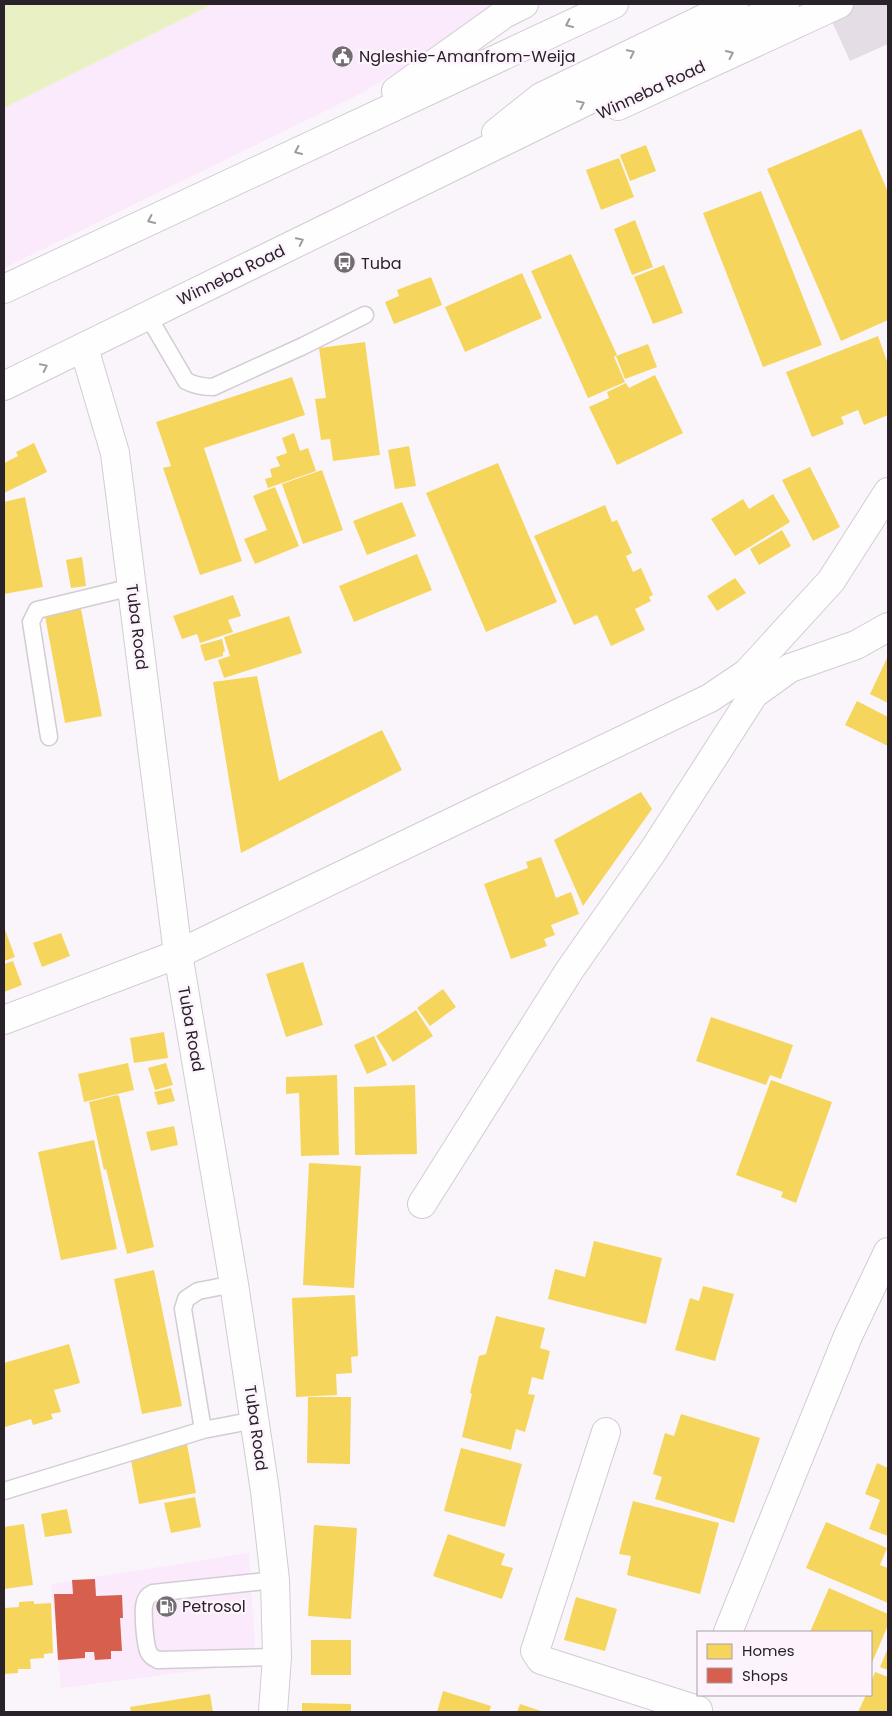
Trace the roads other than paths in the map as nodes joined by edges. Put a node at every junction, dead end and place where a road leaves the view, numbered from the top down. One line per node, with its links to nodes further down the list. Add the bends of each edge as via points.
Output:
1 (524, 4): 7 (main road, via 504,14)
2 (570, 4): 7 (main road, via 497,40)
3 (614, 4): 7 (main road, one-way to 7)
4 (734, 4): 8 (main road, Winneba Road, one-way to 4, via 541,97)
5 (785, 4): 8 (main road, Winneba Road, one-way to 5)
6 (840, 4): 8 (main road, Winneba Road, one-way to 6, via 558,134)
7 (342, 130): 9 (main road, one-way to 9)
8 (458, 163): 11 (main road, Winneba Road, one-way to 8)
9 (4, 289)
10 (365, 315): 11 (lane, via 214,387 186,381)
11 (148, 316): 12 (main road, Winneba Road)
12 (84, 348): 13 (main road, Winneba Road, one-way to 12); 15 (main road, Tuba Road, via 115,453)
13 (4, 386)
14 (888, 492): 17 (main road, via 831,581)
15 (132, 587): 18 (lane, via 37,610 31,622); 19 (main road, Tuba Road)
16 (888, 627): 17 (main road, via 856,645)
17 (750, 684): 19 (main road, via 710,698); 21 (main road, via 653,851 569,971)
18 (49, 737)
19 (178, 954): 20 (main road); 23 (main road, Tuba Road)
20 (4, 1020)
21 (422, 1204)
22 (888, 1252): 29 (main road, via 848,1336)
23 (234, 1284): 24 (main road, Tuba Road); 25 (lane, via 198,1291 186,1299 184,1309)
24 (255, 1420): 25 (lane); 28 (main road, Tuba Road)
25 (204, 1430): 27 (lane)
26 (606, 1432): 31 (main road, via 535,1651 541,1660)
27 (4, 1491)
28 (275, 1580): 30 (main road, Tuba Road); 30 (lane, via 152,1593 146,1598 144,1608 147,1650 158,1660)
29 (728, 1631)
30 (277, 1657): 32 (main road, Tuba Road)
31 (699, 1706)
32 (273, 1712)

